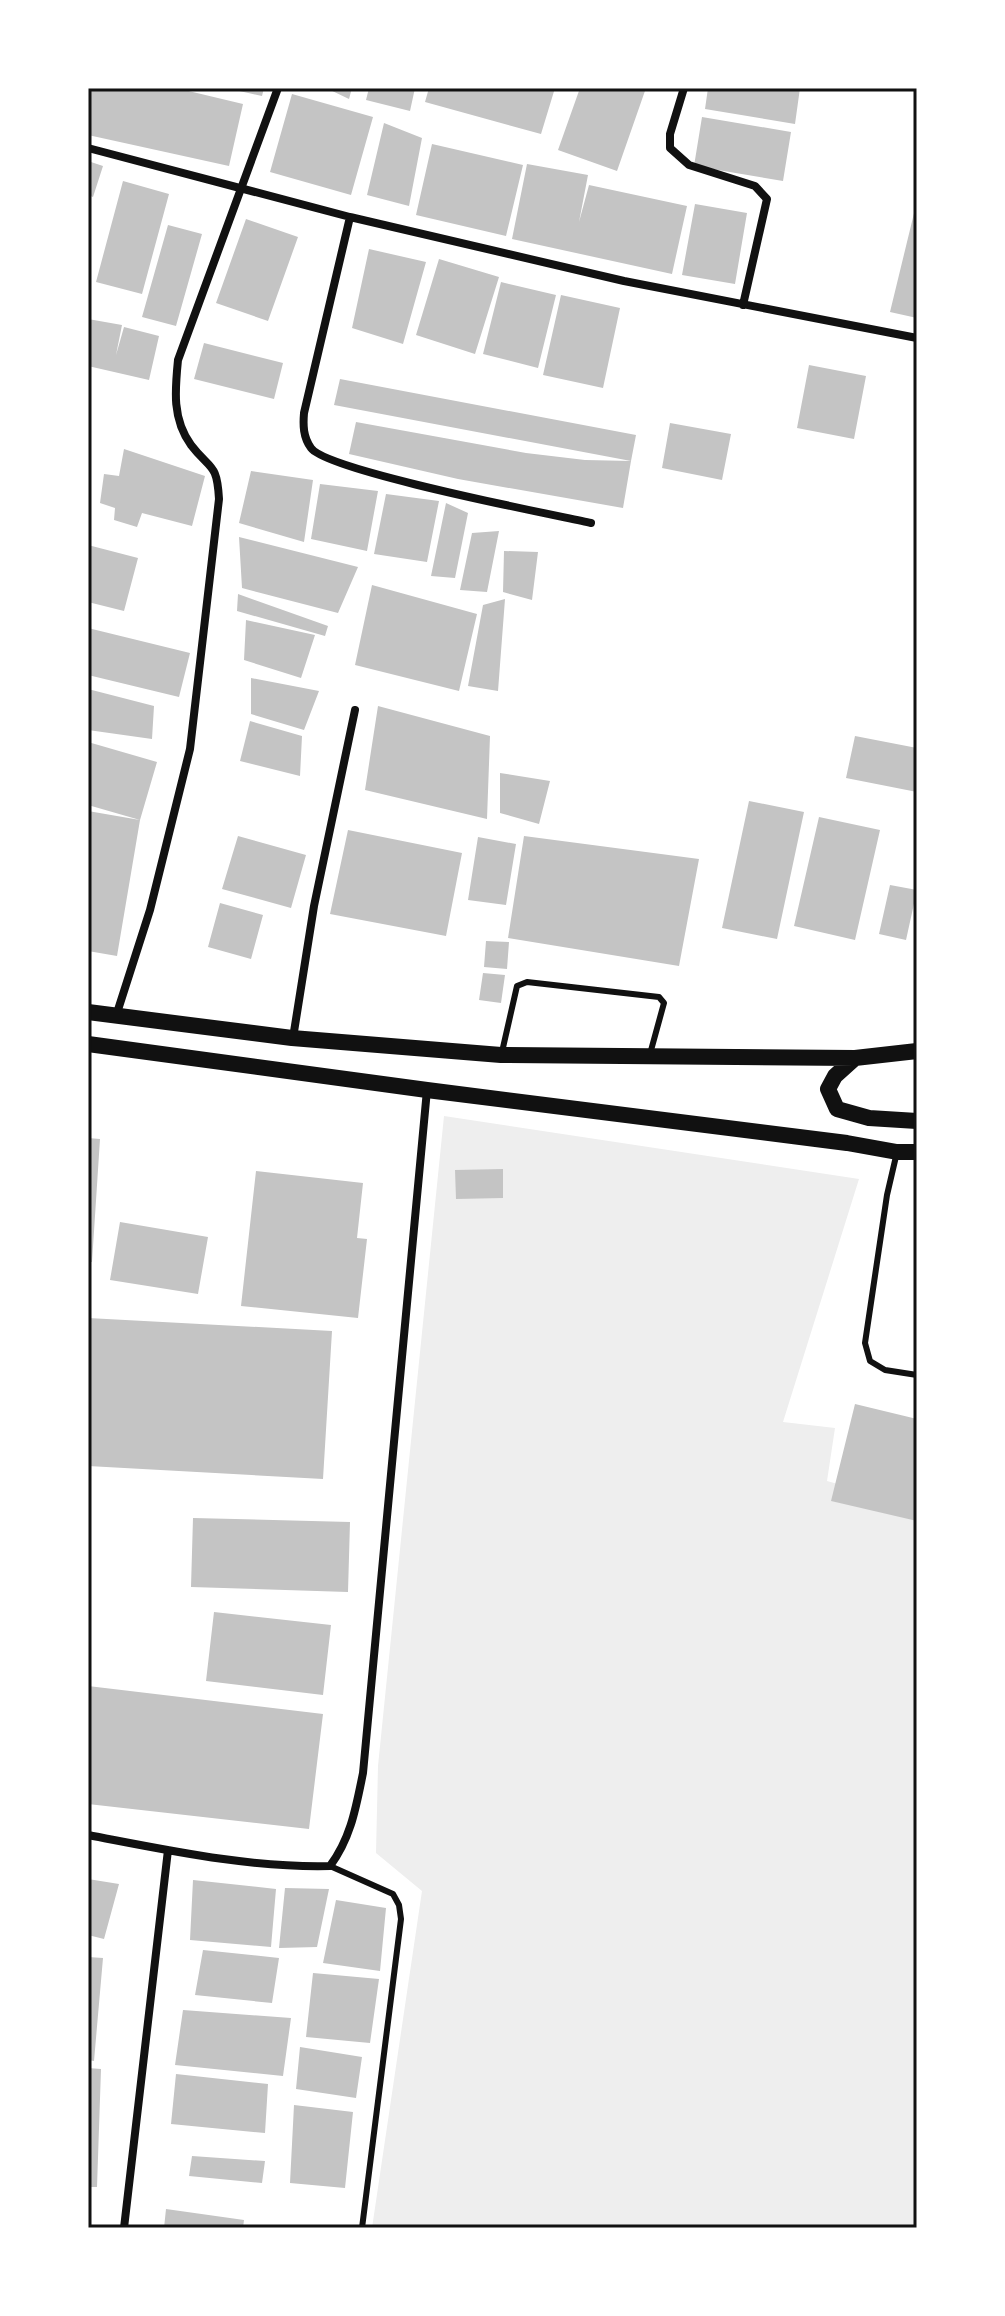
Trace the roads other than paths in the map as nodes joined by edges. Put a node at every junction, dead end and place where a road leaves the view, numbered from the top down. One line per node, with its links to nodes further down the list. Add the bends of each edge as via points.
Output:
1 (278, 88): 4 (street)
2 (684, 88): 6 (street, via 670,148 689,165 755,186 767,199)
3 (88, 148): 4 (street)
4 (242, 187): 5 (street); 11 (street, via 178,360 178,419 191,445 212,465 219,499 190,749 150,910)
5 (350, 217): 6 (street); 8 (street, via 304,413 303,432 311,450 329,461 424,487)
6 (743, 305): 7 (street)
7 (917, 338)
8 (591, 523)
9 (355, 710): 12 (street)
10 (88, 1012): 11 (main road)
11 (116, 1016): 12 (main road)
12 (292, 1038): 14 (main road)
13 (88, 1044): 18 (main road)
14 (502, 1051): 16 (main road); 16 (lane, via 517,986 527,982 659,997 664,1003)
15 (917, 1051): 17 (main road)
16 (650, 1053): 17 (main road)
17 (855, 1058): 19 (main road, via 828,1089 837,1109 869,1118)
18 (427, 1090): 20 (main road); 25 (street, via 363,1773 344,1848)
19 (917, 1121)
20 (897, 1152): 21 (main road); 22 (lane, via 865,1343 870,1361 885,1370)
21 (917, 1152)
22 (917, 1375)
23 (88, 1835): 24 (street)
24 (168, 1850): 25 (street, via 298,1867); 26 (street)
25 (330, 1866): 27 (lane, via 393,1894 401,1919)
26 (124, 2228)
27 (362, 2228)

